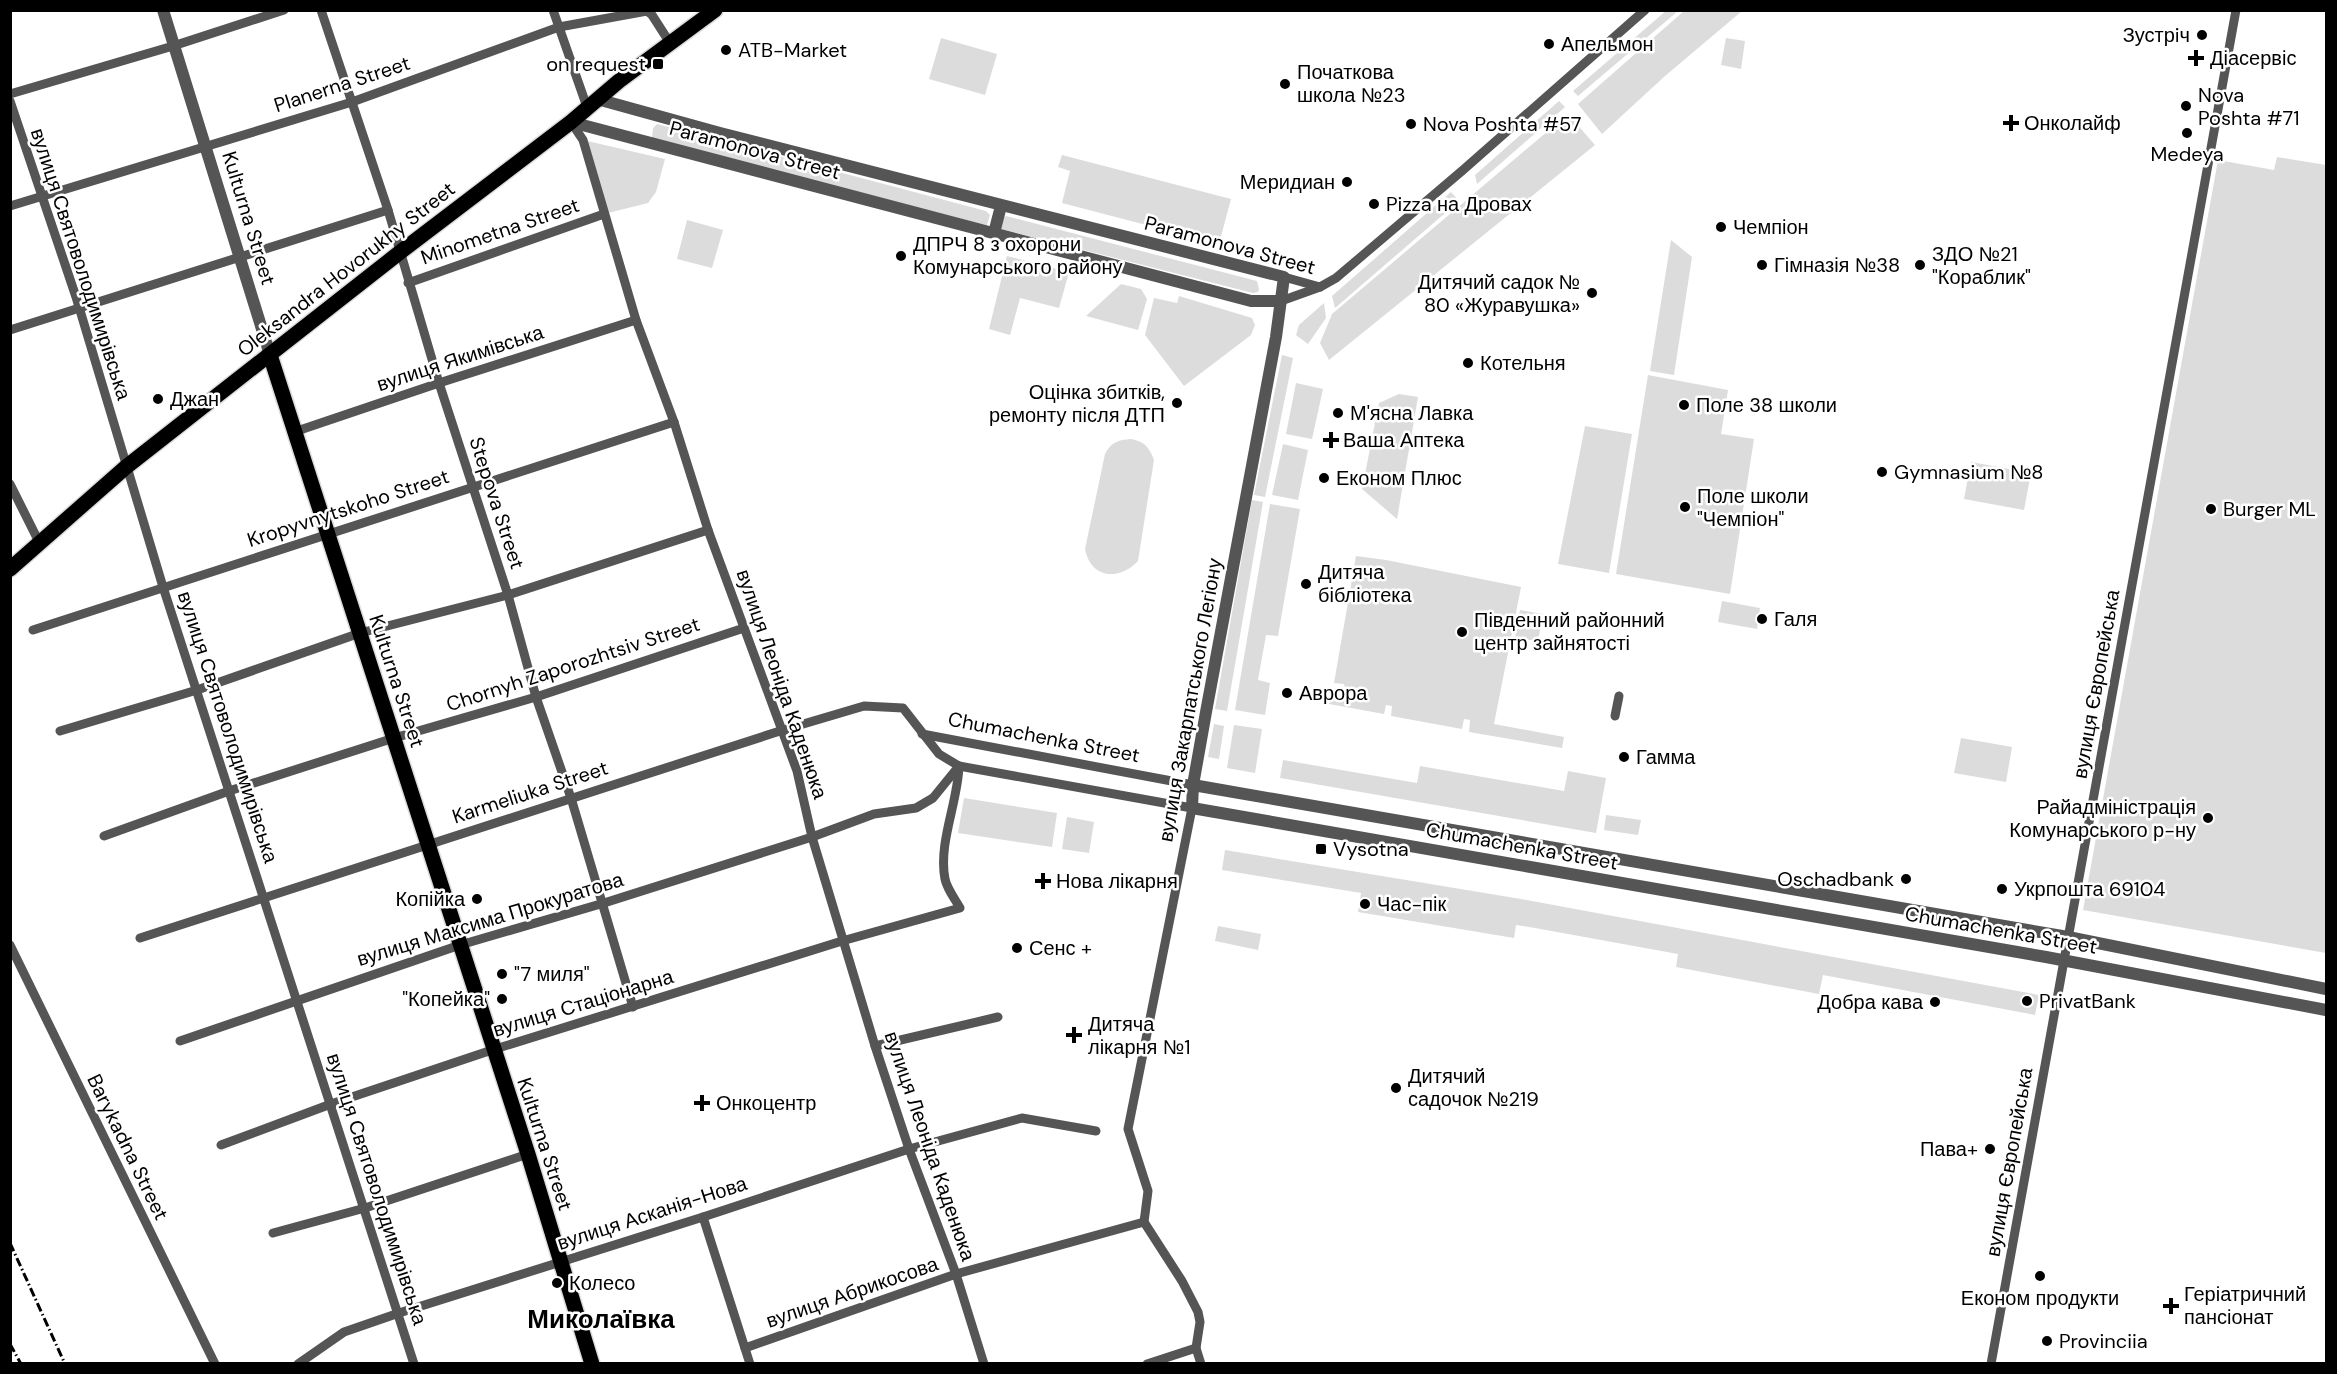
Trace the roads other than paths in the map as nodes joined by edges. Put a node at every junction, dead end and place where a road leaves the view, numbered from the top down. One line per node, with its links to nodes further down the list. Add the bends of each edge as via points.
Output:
1 (163, 10): 10 (street, Kulturna Street)
2 (284, 10): 10 (street)
3 (321, 10): 13 (street, Stepova Street)
4 (553, 10): 8 (street)
5 (715, 10): 9 (main road, Oleksandra Hovorukhy Street)
6 (1645, 10): 27 (street, via 1443,187 1336,278)
7 (2236, 10): 66 (street, вулиця Європейська)
8 (559, 27): 9 (street, Planerna Street, via 647,11); 13 (street, Planerna Street); 14 (street)
9 (670, 43): 14 (main road, Oleksandra Hovorukhy Street)
10 (173, 46): 11 (street); 16 (street, Kulturna Street)
11 (10, 94)
12 (10, 101): 17 (street, вулиця Святоволодимирівська)
13 (352, 102): 16 (street, Planerna Street); 20 (street, Stepova Street)
14 (592, 103): 15 (main road, Oleksandra Hovorukhy Street); 19 (street, Paramonova Street)
15 (571, 122): 21 (street, вулиця Леоніда Каденюка, via 583,140); 22 (street, Paramonova Street); 23 (main road, Oleksandra Hovorukhy Street)
16 (205, 146): 17 (street, Planerna Street); 24 (street, Kulturna Street)
17 (42, 197): 18 (street, Planerna Street); 29 (street, вулиця Святоволодимирівська)
18 (10, 206)
19 (1000, 206): 22 (street); 25 (street, Paramonova Street)
20 (388, 210): 23 (street, Stepova Street); 24 (street)
21 (604, 214): 26 (street, Minometna Street); 30 (street, вулиця Леоніда Каденюка)
22 (994, 233): 28 (street, Paramonova Street, via 1251,301)
23 (399, 253): 26 (street, Stepova Street); 32 (main road, Oleksandra Hovorukhy Street)
24 (239, 257): 29 (street); 32 (street, Kulturna Street)
25 (1284, 277): 27 (street, Paramonova Street); 28 (street, вулиця Закарпатського Легіону)
26 (408, 283): 33 (street, Stepova Street)
27 (1320, 287): 28 (street, Paramonova Street)
28 (1281, 301): 57 (street, вулиця Закарпатського Легіону)
29 (79, 307): 31 (street); 36 (street, вулиця Святоволодимирівська)
30 (636, 320): 33 (street, вулиця Якимівська); 34 (street, вулиця Леоніда Каденюка)
31 (10, 330)
32 (270, 355): 35 (main road, Kulturna Street); 36 (main road, Oleksandra Hovorukhy Street)
33 (439, 383): 35 (street, вулиця Якимівська); 38 (street, Stepova Street)
34 (674, 422): 38 (street, Kropyvnytskoho Street); 39 (street, вулиця Леоніда Каденюка)
35 (294, 432): 40 (main road, Kulturna Street)
36 (126, 467): 41 (main road, Oleksandra Hovorukhy Street); 43 (street, вулиця Святоволодимирівська)
37 (10, 484): 41 (street)
38 (472, 488): 40 (street, Kropyvnytskoho Street); 44 (street, Stepova Street)
39 (708, 530): 44 (street); 45 (street, вулиця Леоніда Каденюка)
40 (328, 533): 43 (street, Kropyvnytskoho Street); 47 (main road, Kulturna Street)
41 (40, 544): 42 (main road, Oleksandra Hovorukhy Street)
42 (10, 569)
43 (163, 587): 46 (street, Kropyvnytskoho Street); 48 (street, вулиця Святоволодимирівська)
44 (508, 595): 47 (street); 50 (street, Stepova Street)
45 (744, 628): 50 (street, Chornyh Zaporozhtsiv Street); 52 (street, вулиця Леоніда Каденюка)
46 (33, 630)
47 (360, 633): 48 (street); 55 (main road, Kulturna Street)
48 (197, 690): 53 (street); 58 (street, вулиця Святоволодимирівська)
49 (1619, 696): 51 (street)
50 (536, 697): 55 (street, Chornyh Zaporozhtsiv Street); 59 (street, Stepova Street)
51 (1615, 716)
52 (783, 730): 54 (street, Karmeliuka Street, via 864,706 903,708); 59 (street, Karmeliuka Street); 62 (street, вулиця Леоніда Каденюка)
53 (60, 731)
54 (922, 734): 56 (street, Chumachenka Street, via 939,754); 57 (street, Chumachenka Street)
55 (394, 738): 58 (street, Chornyh Zaporozhtsiv Street); 63 (main road, Kulturna Street)
56 (959, 766): 60 (street, Chumachenka Street); 62 (street, вулиця Максима Прокуратова, via 924,805 874,814); 68 (street, вулиця Стаціонарна, via 959,787 944,867 945,880 960,908)
57 (1193, 785): 60 (street, вулиця Закарпатського Легіону); 66 (street, Chumachenka Street)
58 (229, 791): 61 (street, Chornyh Zaporozhtsiv Street); 64 (street, вулиця Святоволодимирівська)
59 (571, 798): 63 (street, Karmeliuka Street); 65 (street, Stepova Street)
60 (1192, 808): 71 (street, Chumachenka Street); 87 (street, вулиця Закарпатського Легіону, via 1128,1129 1148,1191)
61 (104, 836)
62 (812, 837): 65 (street, вулиця Максима Прокуратова); 68 (street, вулиця Леоніда Каденюка)
63 (428, 844): 64 (street, Karmeliuka Street); 70 (main road, Kulturna Street)
64 (265, 898): 67 (street, Karmeliuka Street); 73 (street, вулиця Святоволодимирівська)
65 (604, 903): 70 (street, вулиця Максима Прокуратова); 74 (street, Stepova Street)
66 (2068, 937): 71 (street, вулиця Європейська); 72 (street, Chumachenka Street)
67 (140, 938)
68 (842, 941): 74 (street, вулиця Стаціонарна); 78 (street, вулиця Леоніда Каденюка)
69 (10, 945): 95 (street, Barykadna Street)
70 (460, 945): 73 (street, вулиця Максима Прокуратова); 79 (main road, Kulturna Street)
71 (2064, 961): 75 (street, Chumachenka Street); 102 (street, вулиця Європейська)
72 (2326, 988)
73 (297, 1000): 77 (street, вулиця Максима Прокуратова); 80 (street, вулиця Святоволодимирівська)
74 (633, 1007): 79 (street, вулиця Стаціонарна)
75 (2326, 1010)
76 (998, 1017): 78 (street)
77 (180, 1041)
78 (875, 1046): 83 (street, вулиця Леоніда Каденюка)
79 (492, 1050): 80 (street, вулиця Стаціонарна); 84 (main road, Kulturna Street)
80 (331, 1104): 82 (street, вулиця Стаціонарна); 85 (street, вулиця Святоволодимирівська)
81 (1096, 1131): 83 (street, вулиця Асканія-Нова, via 1022,1118)
82 (221, 1145)
83 (909, 1149): 86 (street, вулиця Асканія-Нова); 90 (street, вулиця Леоніда Каденюка)
84 (528, 1154): 85 (street); 89 (main road, Kulturna Street)
85 (365, 1208): 88 (street); 91 (street, вулиця Святоволодимирівська)
86 (703, 1217): 89 (street, вулиця Асканія-Нова); 92 (street)
87 (1144, 1222): 90 (street, вулиця Абрикосова); 93 (street, via 1198,1312)
88 (273, 1233)
89 (560, 1261): 91 (street, вулиця Асканія-Нова); 97 (main road, Kulturna Street)
90 (956, 1274): 92 (street, вулиця Абрикосова); 99 (street, вулиця Леоніда Каденюка)
91 (399, 1313): 94 (street, вулиця Асканія-Нова, via 344,1332); 96 (street, вулиця Святоволодимирівська)
92 (745, 1348): 98 (street)
93 (1196, 1348): 100 (street); 101 (street)
94 (300, 1363)
95 (215, 1364)
96 (414, 1364)
97 (592, 1364)
98 (750, 1364)
99 (984, 1364)
100 (1147, 1364)
101 (1201, 1364)
102 (1991, 1364)

